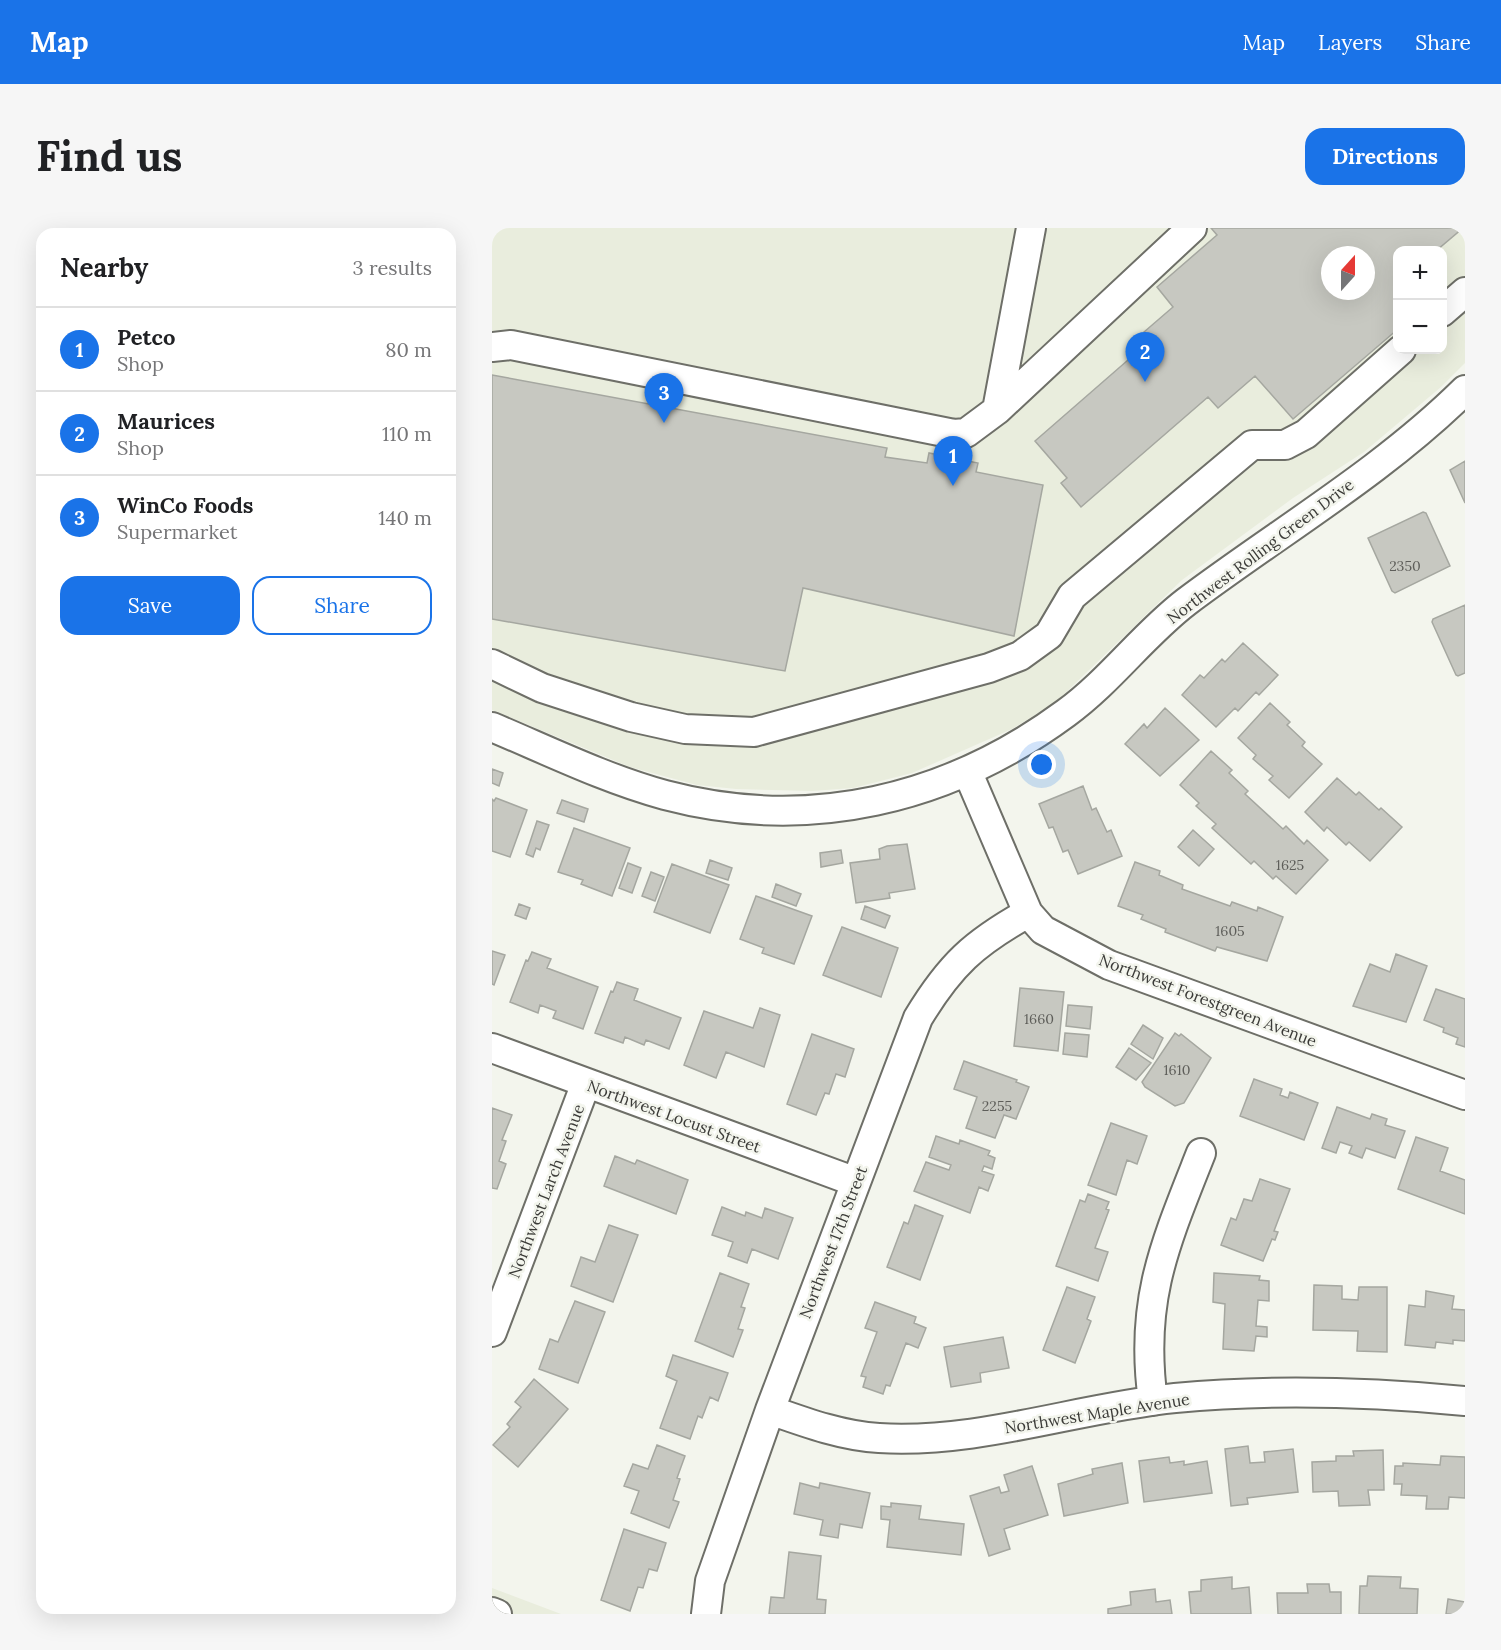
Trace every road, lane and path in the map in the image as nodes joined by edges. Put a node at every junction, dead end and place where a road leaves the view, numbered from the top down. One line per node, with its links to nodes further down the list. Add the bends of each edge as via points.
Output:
1 (1031, 228): 8 (street)
2 (1192, 228): 8 (street)
3 (1465, 292): 4 (street)
4 (1447, 308)
5 (492, 347): 8 (street, via 511,345 954,434 966,433)
6 (1396, 354): 9 (street, via 1306,434 1286,445 1252,446 1072,596 1049,635 1020,656 989,668 754,732 685,729 631,717 542,688)
7 (1465, 390): 11 (street, Northwest Rolling Green Drive, via 1379,463 1184,604 1070,711)
8 (997, 410)
9 (492, 664)
10 (492, 727): 11 (street, via 664,795 756,810 846,807)
11 (968, 773): 12 (street, Northwest Forestgreen Avenue)
12 (1028, 913): 15 (street, Northwest Forestgreen Avenue, via 1042,930 1109,965); 17 (street, Northwest 17th Street, via 975,946 938,984 918,1018)
13 (492, 1048): 14 (street, Northwest Locust Street)
14 (586, 1083): 17 (street, Northwest Locust Street); 18 (street, Northwest Larch Avenue)
15 (1465, 1095)
16 (1201, 1153): 19 (street, via 1162,1252 1151,1304 1148,1338)
17 (856, 1182): 21 (street, Northwest 17th Street)
18 (492, 1332)
19 (1153, 1401): 20 (street, Northwest Maple Avenue, via 1261,1393 1380,1394); 21 (street, Northwest Maple Avenue, via 933,1439 868,1436)
20 (1465, 1401)
21 (770, 1410): 24 (street, Northwest 17th Street, via 710,1581)
22 (492, 1612): 23 (street)
23 (497, 1614)
24 (706, 1614)

